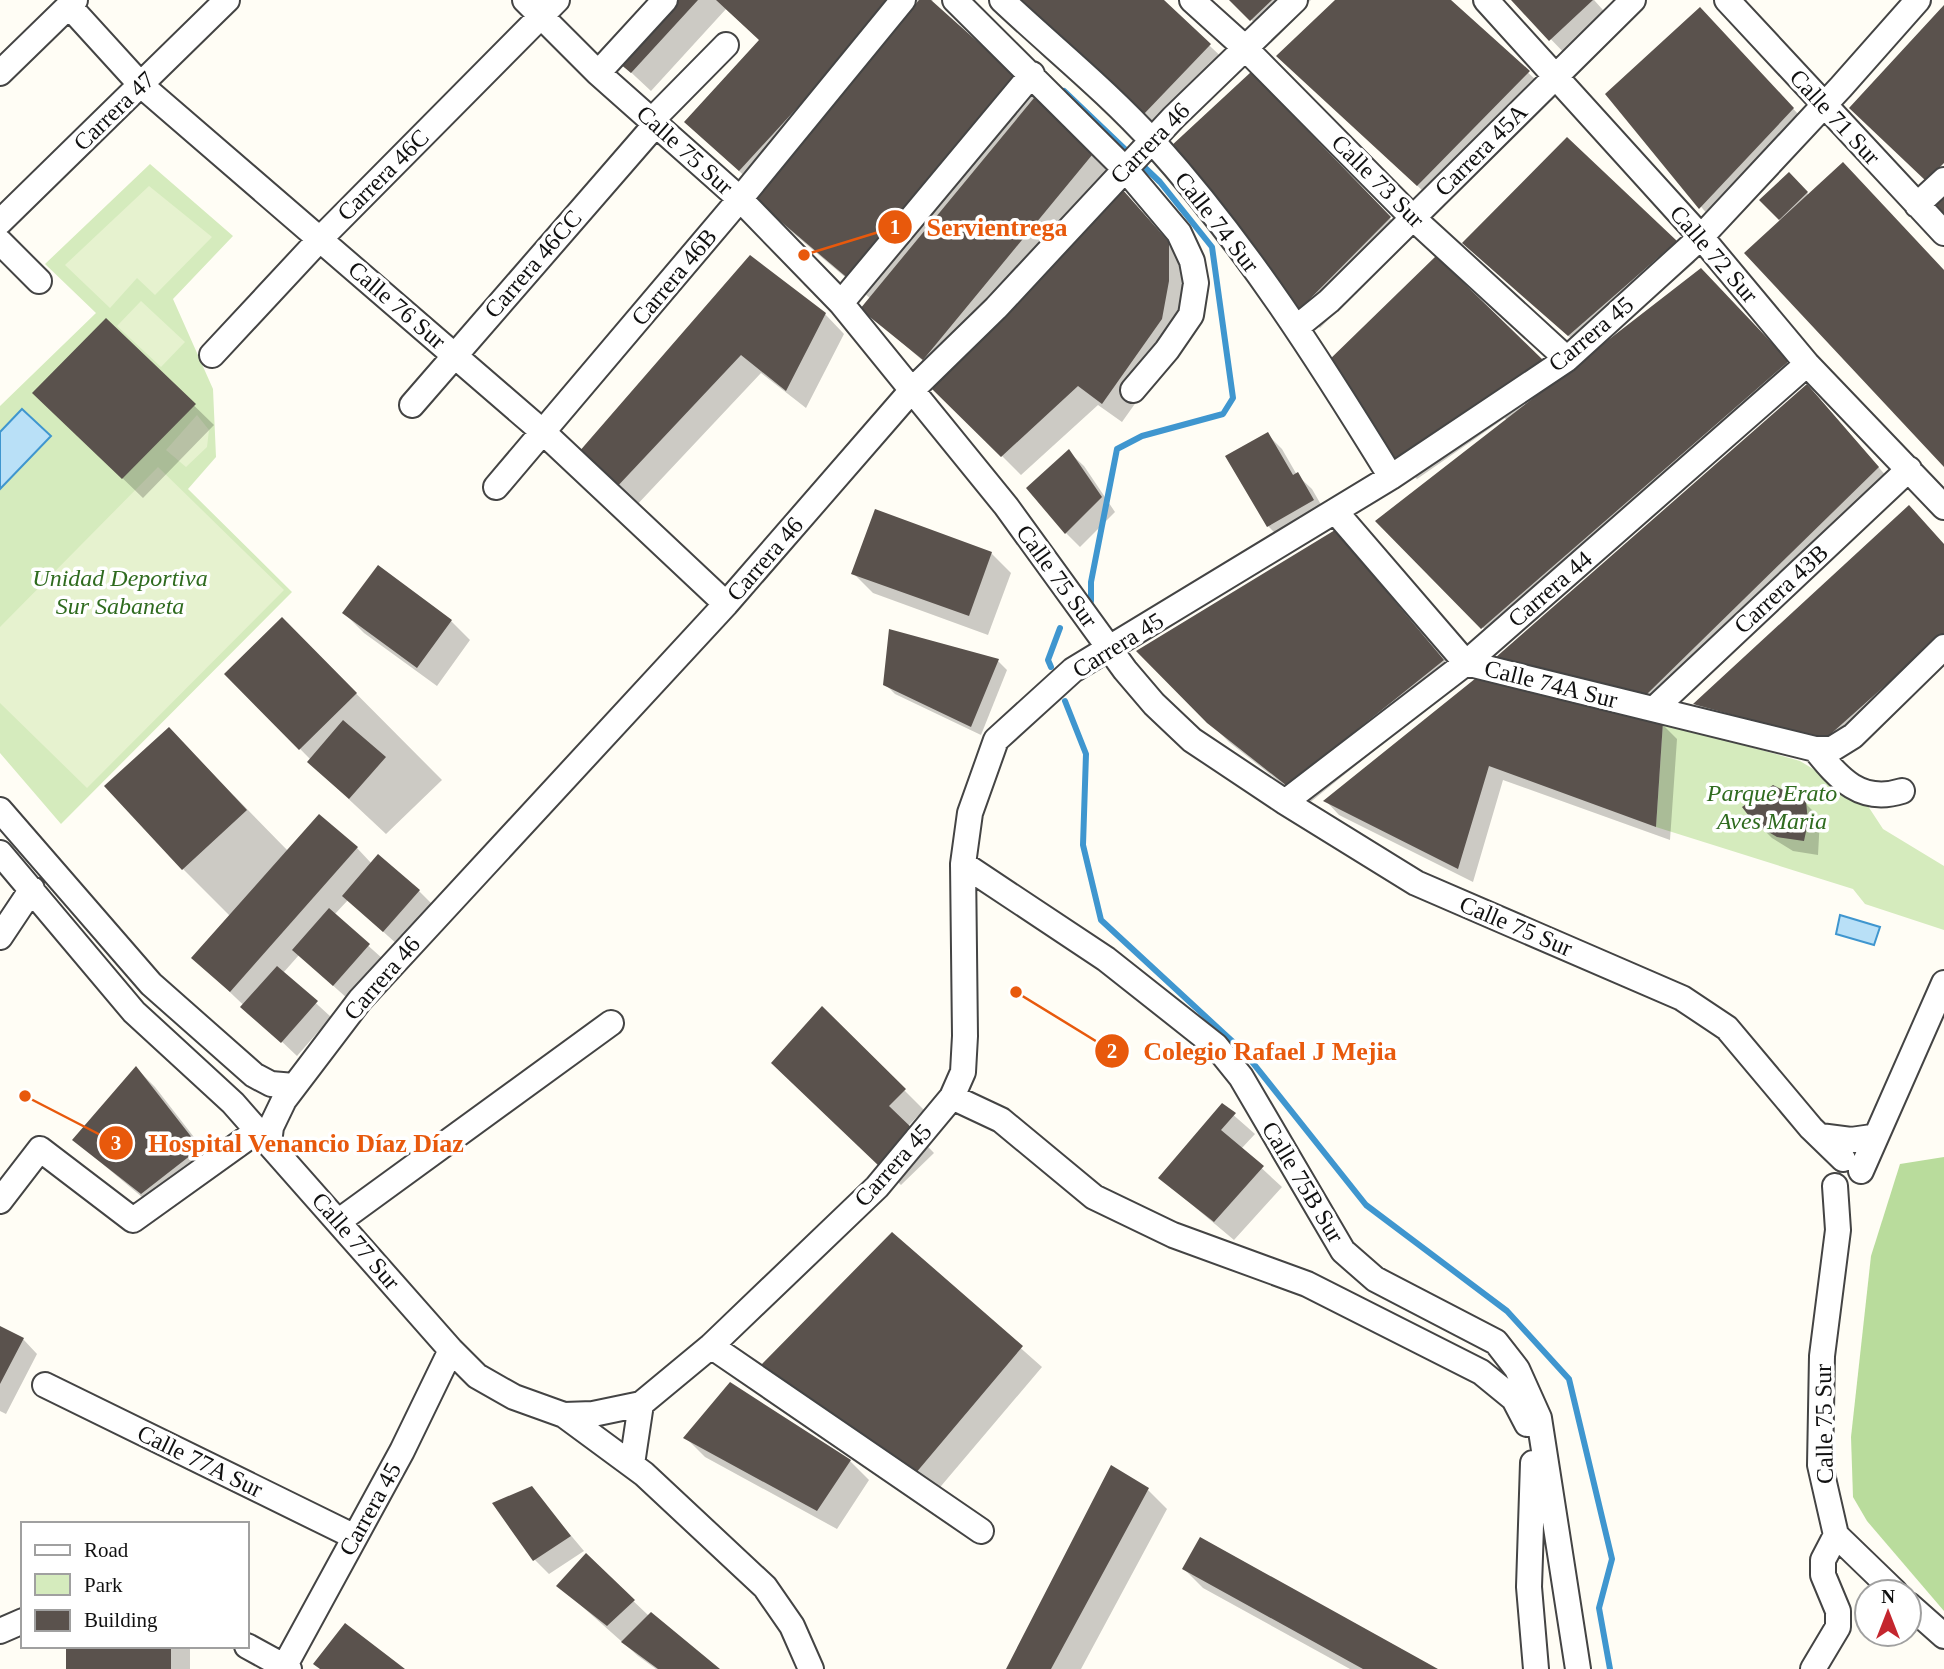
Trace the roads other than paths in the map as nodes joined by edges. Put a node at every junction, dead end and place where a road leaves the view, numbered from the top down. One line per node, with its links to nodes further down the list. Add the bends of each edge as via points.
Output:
1 (227, 0): 20 (street, Carrera 47)
2 (665, 0): 16 (street)
3 (903, 0): 25 (street, Carrera 46B)
4 (955, 0): 18 (street, Calle 74 Sur)
5 (1002, 0): 23 (street, Calle 74 Sur)
6 (1192, 0): 15 (street, Calle 73 Sur)
7 (1295, 0): 15 (street, Carrera 46)
8 (1486, 0): 19 (street, Calle 72 Sur)
9 (1633, 0): 19 (street, Carrera 45A)
10 (1727, 0): 21 (street, Calle 71 Sur)
11 (1918, 0): 21 (street, Carrera 45)
12 (72, 3): 17 (street); 20 (street, Calle 76 Sur)
13 (541, 5): 16 (street, Calle 75 Sur); 31 (street, Carrera 46C)
14 (726, 45): 22 (street, Carrera 46CC)
15 (1243, 47): 23 (street, Carrera 46); 27 (street, Calle 73 Sur)
16 (598, 73): 22 (street, Calle 75 Sur)
17 (0, 74)
18 (1032, 74): 23 (street, Calle 74 Sur); 34 (street)
19 (1556, 76): 27 (street, Carrera 45A); 30 (street, Calle 72 Sur)
20 (141, 85): 28 (street, Carrera 47); 31 (street, Calle 76 Sur)
21 (1824, 104): 26 (street, Calle 71 Sur); 30 (street, Carrera 45)
22 (654, 122): 25 (street, Calle 75 Sur); 37 (street, Carrera 46CC)
23 (1138, 156): 35 (street, Calle 74 Sur, via 1233,236); 40 (street, Carrera 46); 41 (street, Calle 74 Sur, via 1192,261 1196,283 1191,315)
24 (1944, 180): 26 (street)
25 (740, 200): 34 (street, Calle 75 Sur); 43 (street, Carrera 46B)
26 (1917, 205): 29 (street, Calle 71 Sur)
27 (1413, 218): 35 (street, Carrera 45A); 38 (street, Calle 73 Sur)
28 (0, 222)
29 (1944, 233)
30 (1701, 237): 38 (street, Carrera 45); 39 (street, Calle 72 Sur)
31 (320, 239): 36 (street, Carrera 46C); 37 (street, Calle 76 Sur)
32 (0, 243): 33 (street)
33 (39, 281)
34 (841, 303): 40 (street, Calle 75 Sur)
35 (1297, 327): 45 (street, Calle 74 Sur)
36 (212, 355)
37 (454, 355): 42 (street, Carrera 46CC); 43 (street, Calle 76 Sur)
38 (1567, 359): 45 (street, Carrera 45)
39 (1807, 364): 44 (street, Calle 72 Sur); 52 (street, Carrera 44)
40 (912, 390): 49 (street, Carrera 46); 51 (street, Calle 75 Sur, via 1006,506)
41 (1133, 390)
42 (412, 405)
43 (543, 432): 46 (street, Carrera 46B); 49 (street, Calle 76 Sur)
44 (1909, 469): 47 (street, Calle 72 Sur); 53 (street, Carrera 43B)
45 (1391, 477): 48 (street, Carrera 45)
46 (496, 487)
47 (1942, 501)
48 (1335, 511): 51 (street, Carrera 45); 52 (street, Calle 74A Sur)
49 (726, 604): 65 (street, Carrera 46, via 360,1000)
50 (1944, 647): 54 (street, via 1853,736)
51 (1111, 649): 56 (street, Calle 75 Sur, via 1154,704 1192,740); 59 (street, Carrera 45, via 1073,670 996,740 970,813)
52 (1466, 663): 53 (street, Calle 74A Sur); 56 (street, Carrera 44)
53 (1654, 709): 54 (street, Calle 74A Sur)
54 (1824, 749): 55 (street, via 1847,783 1884,796)
55 (1902, 791)
56 (1285, 802): 68 (street, Calle 75 Sur, via 1416,883 1682,998 1727,1028)
57 (0, 810): 64 (street, via 151,984)
58 (0, 853): 60 (street, Calle 77 Sur)
59 (963, 864): 66 (street, Carrera 45, via 965,1036 963,1072); 92 (street, Calle 75B Sur, via 1106,959 1216,1046 1241,1077 1343,1251 1375,1279 1496,1342 1517,1369 1539,1418)
60 (32, 889): 61 (street); 67 (street, Calle 77 Sur, via 134,1012)
61 (0, 937)
62 (1944, 983): 69 (street)
63 (611, 1023): 73 (street)
64 (254, 1076): 65 (street, via 271,1084); 67 (street, via 258,1093)
65 (294, 1086): 70 (street, Carrera 46)
66 (952, 1097): 74 (street, Carrera 45, via 877,1187); 91 (street, via 1000,1120 1094,1197 1173,1235 1307,1284 1480,1372 1514,1399 1531,1433 1534,1476 1529,1587)
67 (233, 1103): 70 (street, Calle 77 Sur)
68 (1815, 1132): 69 (street, via 1851,1140); 71 (street, Calle 75 Sur)
69 (1876, 1133): 71 (street)
70 (263, 1137): 72 (street, via 133,1220 40,1149); 73 (street, Calle 77 Sur)
71 (1846, 1172): 81 (street, Calle 75 Sur, via 1822,1356 1820,1465)
72 (0, 1201)
73 (339, 1221): 75 (street, Calle 77 Sur)
74 (710, 1346): 77 (street, Carrera 45); 80 (street)
75 (451, 1350): 78 (street, Calle 77 Sur, via 477,1376); 82 (street, Carrera 45)
76 (45, 1385): 82 (street, Calle 77A Sur)
77 (641, 1404): 78 (street, Carrera 45); 79 (street)
78 (564, 1415): 79 (street, Calle 77 Sur)
79 (632, 1464): 90 (street, Calle 77 Sur, via 765,1587 792,1626)
80 (981, 1531)
81 (1836, 1535): 83 (street); 93 (street, via 1823,1560 1823,1575 1839,1611 1839,1626)
82 (355, 1537): 89 (street, Carrera 45)
83 (1881, 1578)
84 (1923, 1617): 87 (street)
85 (21, 1622): 86 (street)
86 (0, 1632)
87 (1944, 1636)
88 (248, 1647): 89 (street)
89 (285, 1668)
90 (811, 1669)
91 (1536, 1669)
92 (1578, 1669)
93 (1812, 1669)

